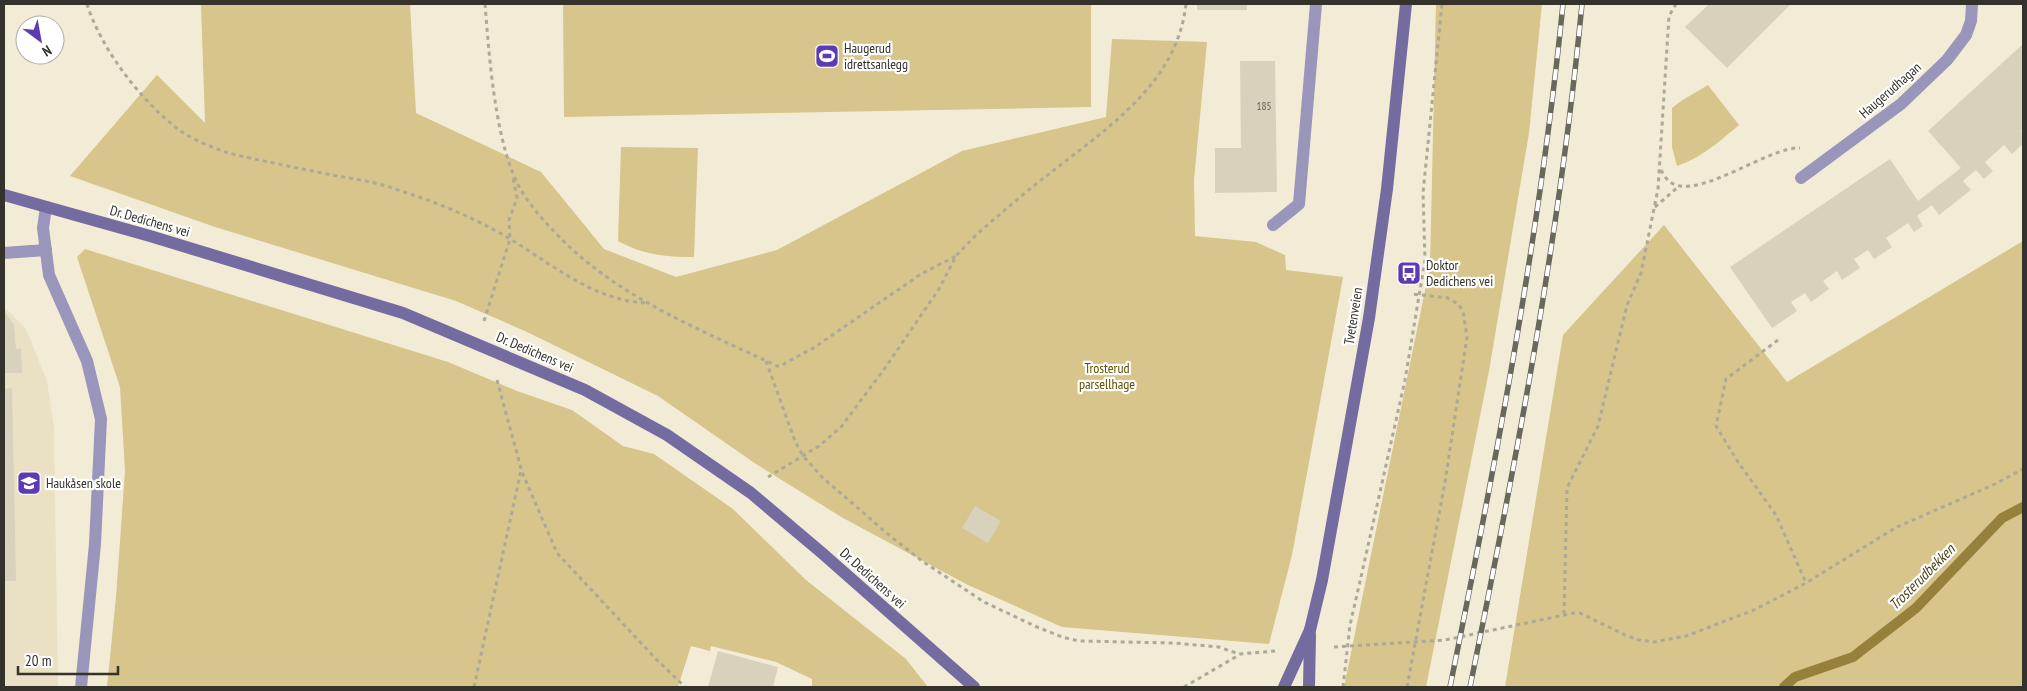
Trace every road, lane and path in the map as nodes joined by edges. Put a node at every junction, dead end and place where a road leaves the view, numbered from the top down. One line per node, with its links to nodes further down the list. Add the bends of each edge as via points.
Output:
1 (87, 4): 18 (path, via 110,55 145,97 180,130 228,153 398,190 472,218)
2 (485, 4): 10 (path, via 494,85)
3 (1186, 4): 21 (path, via 1171,54 1157,78 1130,109 976,235)
4 (1316, 4): 17 (lane, via 1299,204)
5 (1406, 4): 35 (street, Tvetenveien, via 1369,318 1322,580)
6 (1442, 4): 23 (path, via 1423,193 1425,260)
7 (1676, 4): 11 (path, via 1669,16)
8 (1972, 4): 9 (lane, Haugerudhagan, via 1966,35 1947,60 1901,104)
9 (1838, 152): 12 (lane, Haugerudhagan); 13 (path, via 1797,148 1782,150 1716,179)
10 (512, 169): 18 (path, via 517,198 509,220); 24 (path, via 531,206 561,240 586,263)
11 (1660, 170): 13 (path, via 1668,181); 16 (path)
12 (1801, 178)
13 (1679, 186): 16 (path)
14 (4, 195): 15 (street, Dr. Dedichens vei)
15 (46, 207): 19 (lane, via 43,228); 40 (street, Dr. Dedichens vei, via 403,313 585,390 667,435 751,494)
16 (1653, 208): 34 (path, via 1641,273 1627,305 1598,426 1567,488)
17 (1273, 225)
18 (510, 240): 24 (path, via 591,288 618,298); 25 (path)
19 (46, 250): 20 (lane); 37 (lane, via 49,275 87,361 101,419 95,544)
20 (4, 253)
21 (956, 256): 27 (path, via 921,274 785,364 777,366); 29 (path, via 939,289 841,427)
22 (1412, 294): 23 (path)
23 (1419, 294): 36 (path, via 1448,298 1458,304 1463,311 1467,337); 44 (path, bridge, via 1405,380 1350,625)
24 (649, 303): 27 (path, via 693,328)
25 (484, 321)
26 (1778, 340): 33 (path, via 1726,380 1716,426 1776,515)
27 (766, 361): 29 (path)
28 (496, 376): 30 (path)
29 (803, 456): 32 (path); 41 (path, via 857,509 922,561 1007,614 1079,641 1174,643 1219,648 1239,654)
30 (521, 469): 38 (path); 39 (path, via 557,553)
31 (2023, 469): 33 (path, via 1895,528)
32 (768, 477)
33 (1806, 583): 34 (path, via 1754,610 1686,636 1663,641 1625,635 1580,613)
34 (1564, 614): 36 (path, via 1445,640)
35 (1310, 630): 42 (street, Tvetenveien, bridge); 43 (street, Tvetenveien, bridge)
36 (1416, 642): 45 (path)
37 (81, 687)
38 (474, 687)
39 (685, 687)
40 (974, 687)
41 (1184, 687)
42 (1284, 687)
43 (1309, 687)
44 (1343, 687)
45 (1407, 687)

